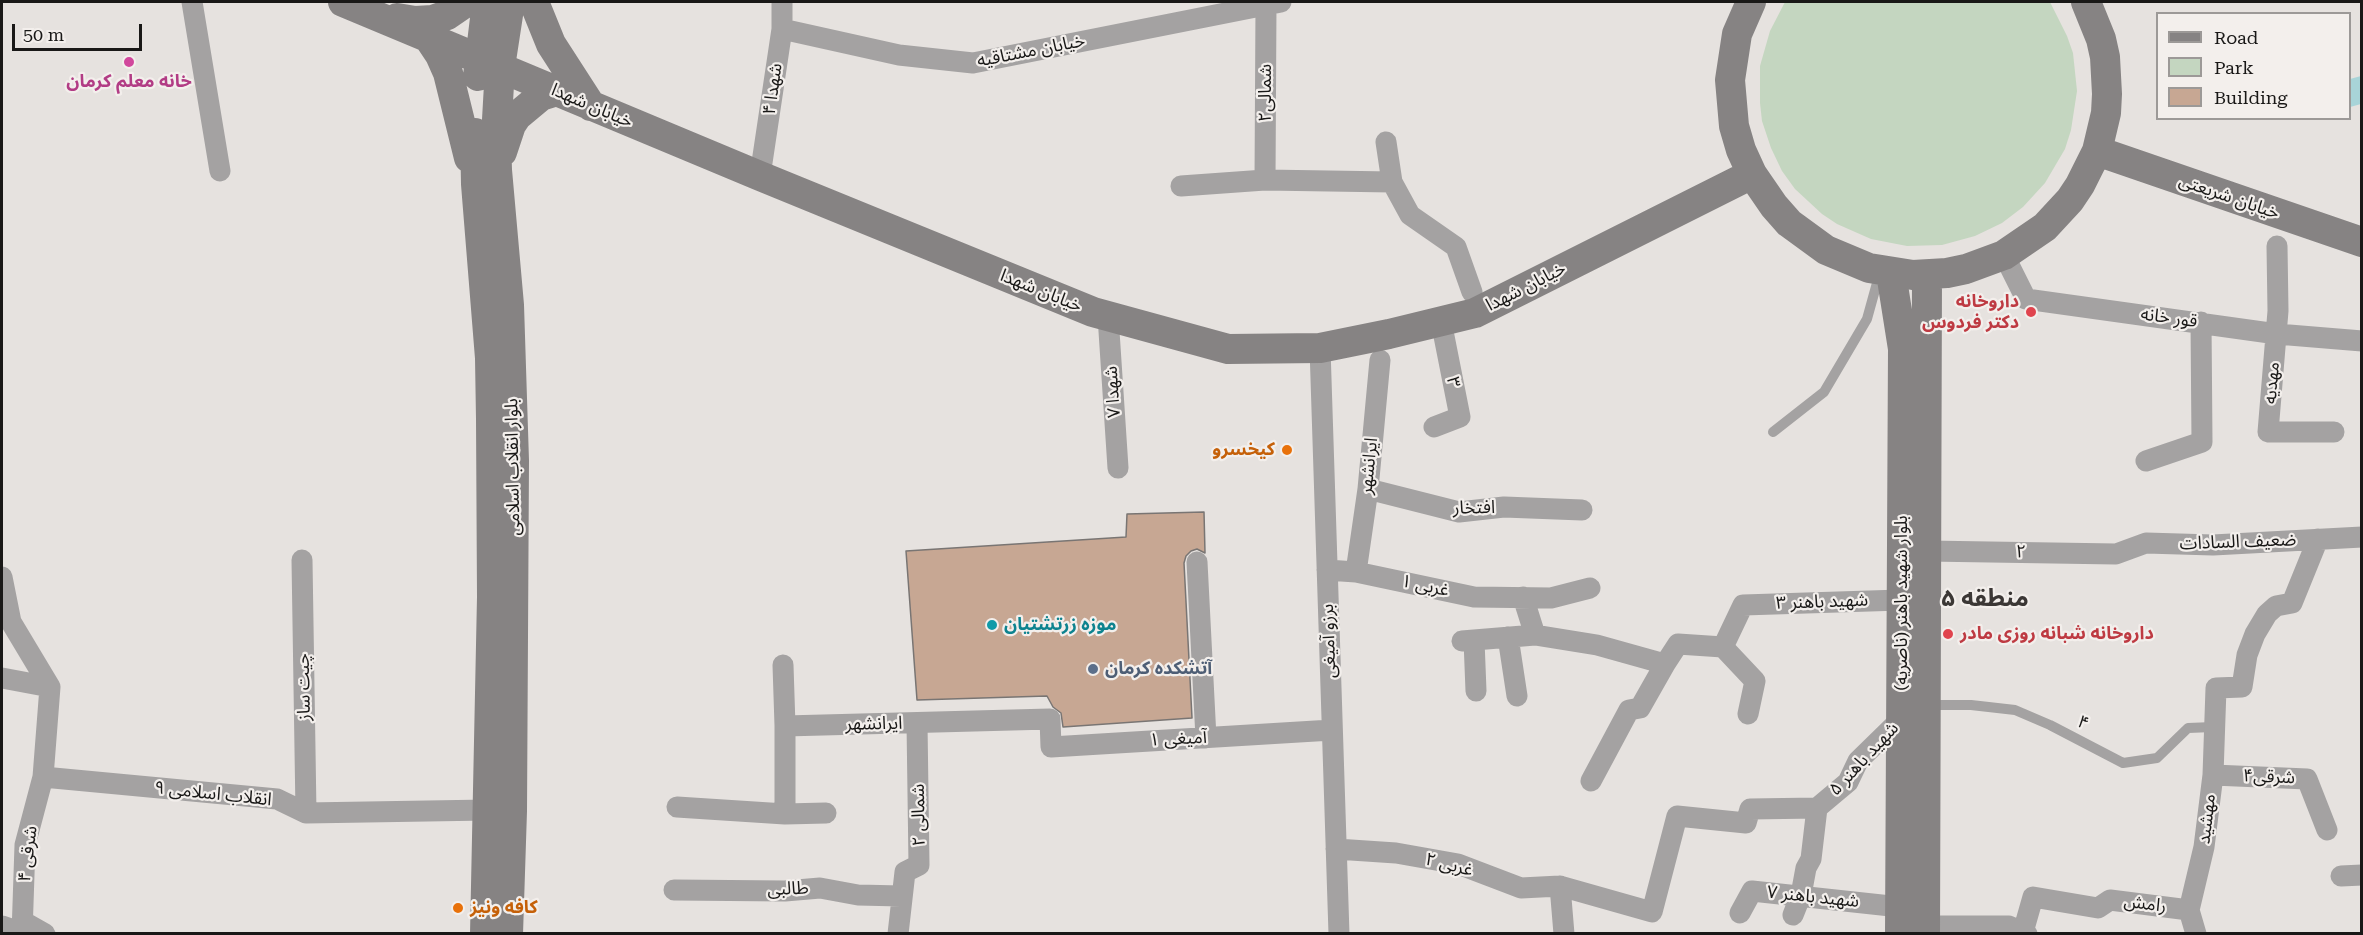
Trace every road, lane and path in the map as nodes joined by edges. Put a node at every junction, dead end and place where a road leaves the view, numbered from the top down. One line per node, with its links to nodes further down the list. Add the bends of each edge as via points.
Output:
1 (192, 2): 18 (street)
2 (466, 2): 10 (main road, via 447,15 415,21)
3 (487, 2): 13 (main road, بلوار انقلاب اسلامی)
4 (510, 2): 13 (main road, بلوار انقلاب اسلامی)
5 (534, 2): 15 (main road, via 551,44)
6 (782, 2): 11 (street, شهدا ۴)
7 (1751, 2): 19 (main road, via 1737,34 1730,80 1734,126)
8 (2086, 2): 17 (main road, via 2101,39 2107,74 2106,113)
9 (1274, 3): 11 (street, خیابان مشتاقیه, via 973,63 899,55); 22 (street, شمالی۲)
10 (356, 7): 12 (main road, خیابان شهدا)
11 (782, 29): 20 (street, شهدا ۴)
12 (428, 37): 13 (main road, خیابان شهدا); 21 (main road, via 448,73)
13 (490, 63): 14 (main road, خیابان شهدا); 21 (main road, بلوار انقلاب اسلامی, via 496,107)
14 (557, 91): 15 (main road, خیابان شهدا); 21 (main road, via 541,96 516,116)
15 (591, 105): 20 (main road, خیابان شهدا)
16 (1386, 142): 23 (street)
17 (2097, 151): 25 (main road, خیابان شریعتی); 27 (main road, via 2080,185 2057,215 2032,238)
18 (220, 171)
19 (1752, 174): 29 (main road, via 1773,206 1807,238 1847,261); 33 (main road, خیابان شهدا, via 1475,313)
20 (760, 176): 32 (main road, خیابان شهدا)
21 (487, 178): 28 (main road, بلوار انقلاب اسلامی)
22 (1266, 180): 23 (street); 24 (street)
23 (1392, 182): 31 (street, via 1410,215 1455,247)
24 (1181, 186)
25 (2361, 242)
26 (2277, 246): 35 (street, مهدیه)
27 (2004, 255): 30 (main road, via 1966,269); 34 (street, قور خانه, via 2026,299)
28 (493, 260): 80 (main road, بلوار انقلاب اسلامی); 99 (main road, بلوار انقلاب اسلامی, via 512,393 515,590)
29 (1886, 272): 30 (main road); 40 (lane, via 1867,319 1824,392); 57 (main road, بلوار شهید باهنر (ناصریه), via 1903,349)
30 (1927, 275): 48 (main road, بلوار شهید باهنر (ناصریه))
31 (1472, 292)
32 (1108, 316): 37 (main road, خیابان شهدا, via 1228,349); 43 (street, شهدا ۷)
33 (1442, 321): 37 (main road, خیابان شهدا); 39 (street, ۳, via 1460,417)
34 (2201, 322): 35 (street, قور خانه); 42 (street, via 2202,442)
35 (2277, 334): 36 (street, قور خانه); 41 (street, مهدیه, via 2268,432)
36 (2361, 341)
37 (1320, 348): 52 (street, برزو آمیغی)
38 (1380, 360): 44 (street, ایرانشهر)
39 (1434, 427)
40 (1773, 432)
41 (2334, 432)
42 (2146, 461)
43 (1118, 468)
44 (1368, 489): 45 (street, افتخار, via 1459,512 1504,507); 53 (street, ایرانشهر)
45 (1582, 510)
46 (2361, 537): 47 (street, ضعیف السادات)
47 (2318, 539): 49 (street, ضعیف السادات, via 2213,545 2146,543); 72 (street, مهشید, via 2292,603 2276,606 2254,634 2242,687 2216,688)
48 (1927, 550): 49 (street, ۲); 67 (main road, بلوار شهید باهنر (ناصریه))
49 (2116, 554)
50 (302, 560): 81 (street, چیت ساز)
51 (1197, 562): 74 (street)
52 (1327, 570): 53 (street, ۱ غربی); 73 (street, برزو آمیغی)
53 (1356, 572): 56 (street, ۱ غربی, via 1474,597)
54 (2, 577): 64 (street, via 11,622)
55 (1590, 588): 56 (street, ۱ غربی, via 1551,598)
56 (1523, 597): 58 (street)
57 (1901, 600): 60 (street, شهید باهنر ۳, via 1743,605); 67 (main road, بلوار شهید باهنر (ناصریه))
58 (1534, 635): 59 (street); 61 (street, via 1597,645)
59 (1508, 638): 65 (street, via 1468,641); 66 (street)
60 (1723, 647): 61 (street, via 1678,644); 68 (street, via 1755,681)
61 (1665, 664): 77 (street, via 1640,708 1629,710)
62 (783, 666): 71 (street)
63 (2, 678): 64 (street)
64 (50, 687): 76 (street, ۴ شرقی)
65 (1476, 691)
66 (1517, 696)
67 (1913, 712): 72 (lane, ۴, via 1971,705 2015,710 2123,763 2157,758 2188,728); 79 (street, شهید باهنر ۵, via 1858,761 1848,782); 93 (main road, بلوار شهید باهنر (ناصریه))
68 (1748, 714)
69 (1050, 719): 70 (street, ایرانشهر); 74 (street, آمیغی ۱, via 1051,747)
70 (917, 723): 71 (street, ایرانشهر); 89 (street, ۲ شمالی, via 919,865 905,872)
71 (785, 726): 83 (street)
72 (2213, 727): 75 (street, مهشید)
73 (1332, 730): 74 (street, آمیغی ۱); 85 (street, برزو آمیغی)
74 (1206, 738)
75 (2213, 775): 84 (street, شرقی۴, via 2307,779); 90 (street, مهشید, via 2204,847)
76 (43, 777): 81 (street, انقلاب اسلامی ۹, via 277,799); 95 (street, ۴ شرقی, via 25,845)
77 (1591, 781)
78 (677, 807): 83 (street)
79 (1817, 808): 86 (street, شهید باهنر ۵, via 1750,809 1746,824 1677,816 1652,912); 88 (street, via 1811,859)
80 (488, 810): 81 (street, انقلاب اسلامی ۹); 98 (main road, بلوار انقلاب اسلامی)
81 (306, 813)
82 (826, 813): 83 (street)
83 (785, 814)
84 (2327, 830)
85 (1336, 849): 86 (street, ۲ غربی, via 1396,853 1458,864 1521,888); 101 (street, برزو آمیغی)
86 (1560, 886): 102 (street)
87 (674, 890): 89 (street, طالبی, via 820,888 858,895)
88 (1801, 895): 91 (street, شهید باهنر ۷, via 1752,891); 92 (street); 93 (street, شهید باهنر ۷)
89 (901, 896): 100 (street, ۲ شمالی)
90 (2189, 910): 96 (street, رامش, via 2110,900 2098,908 2033,897); 103 (street)
91 (1740, 913)
92 (1793, 915)
93 (1912, 925): 96 (street, شهید باهنر ۷, via 2009,926)
94 (2, 926): 95 (street)
95 (22, 929): 97 (street)
96 (2025, 932)
97 (45, 933)
98 (485, 933)
99 (508, 933)
100 (898, 933)
101 (1339, 933)
102 (1563, 933)
103 (2196, 933)

